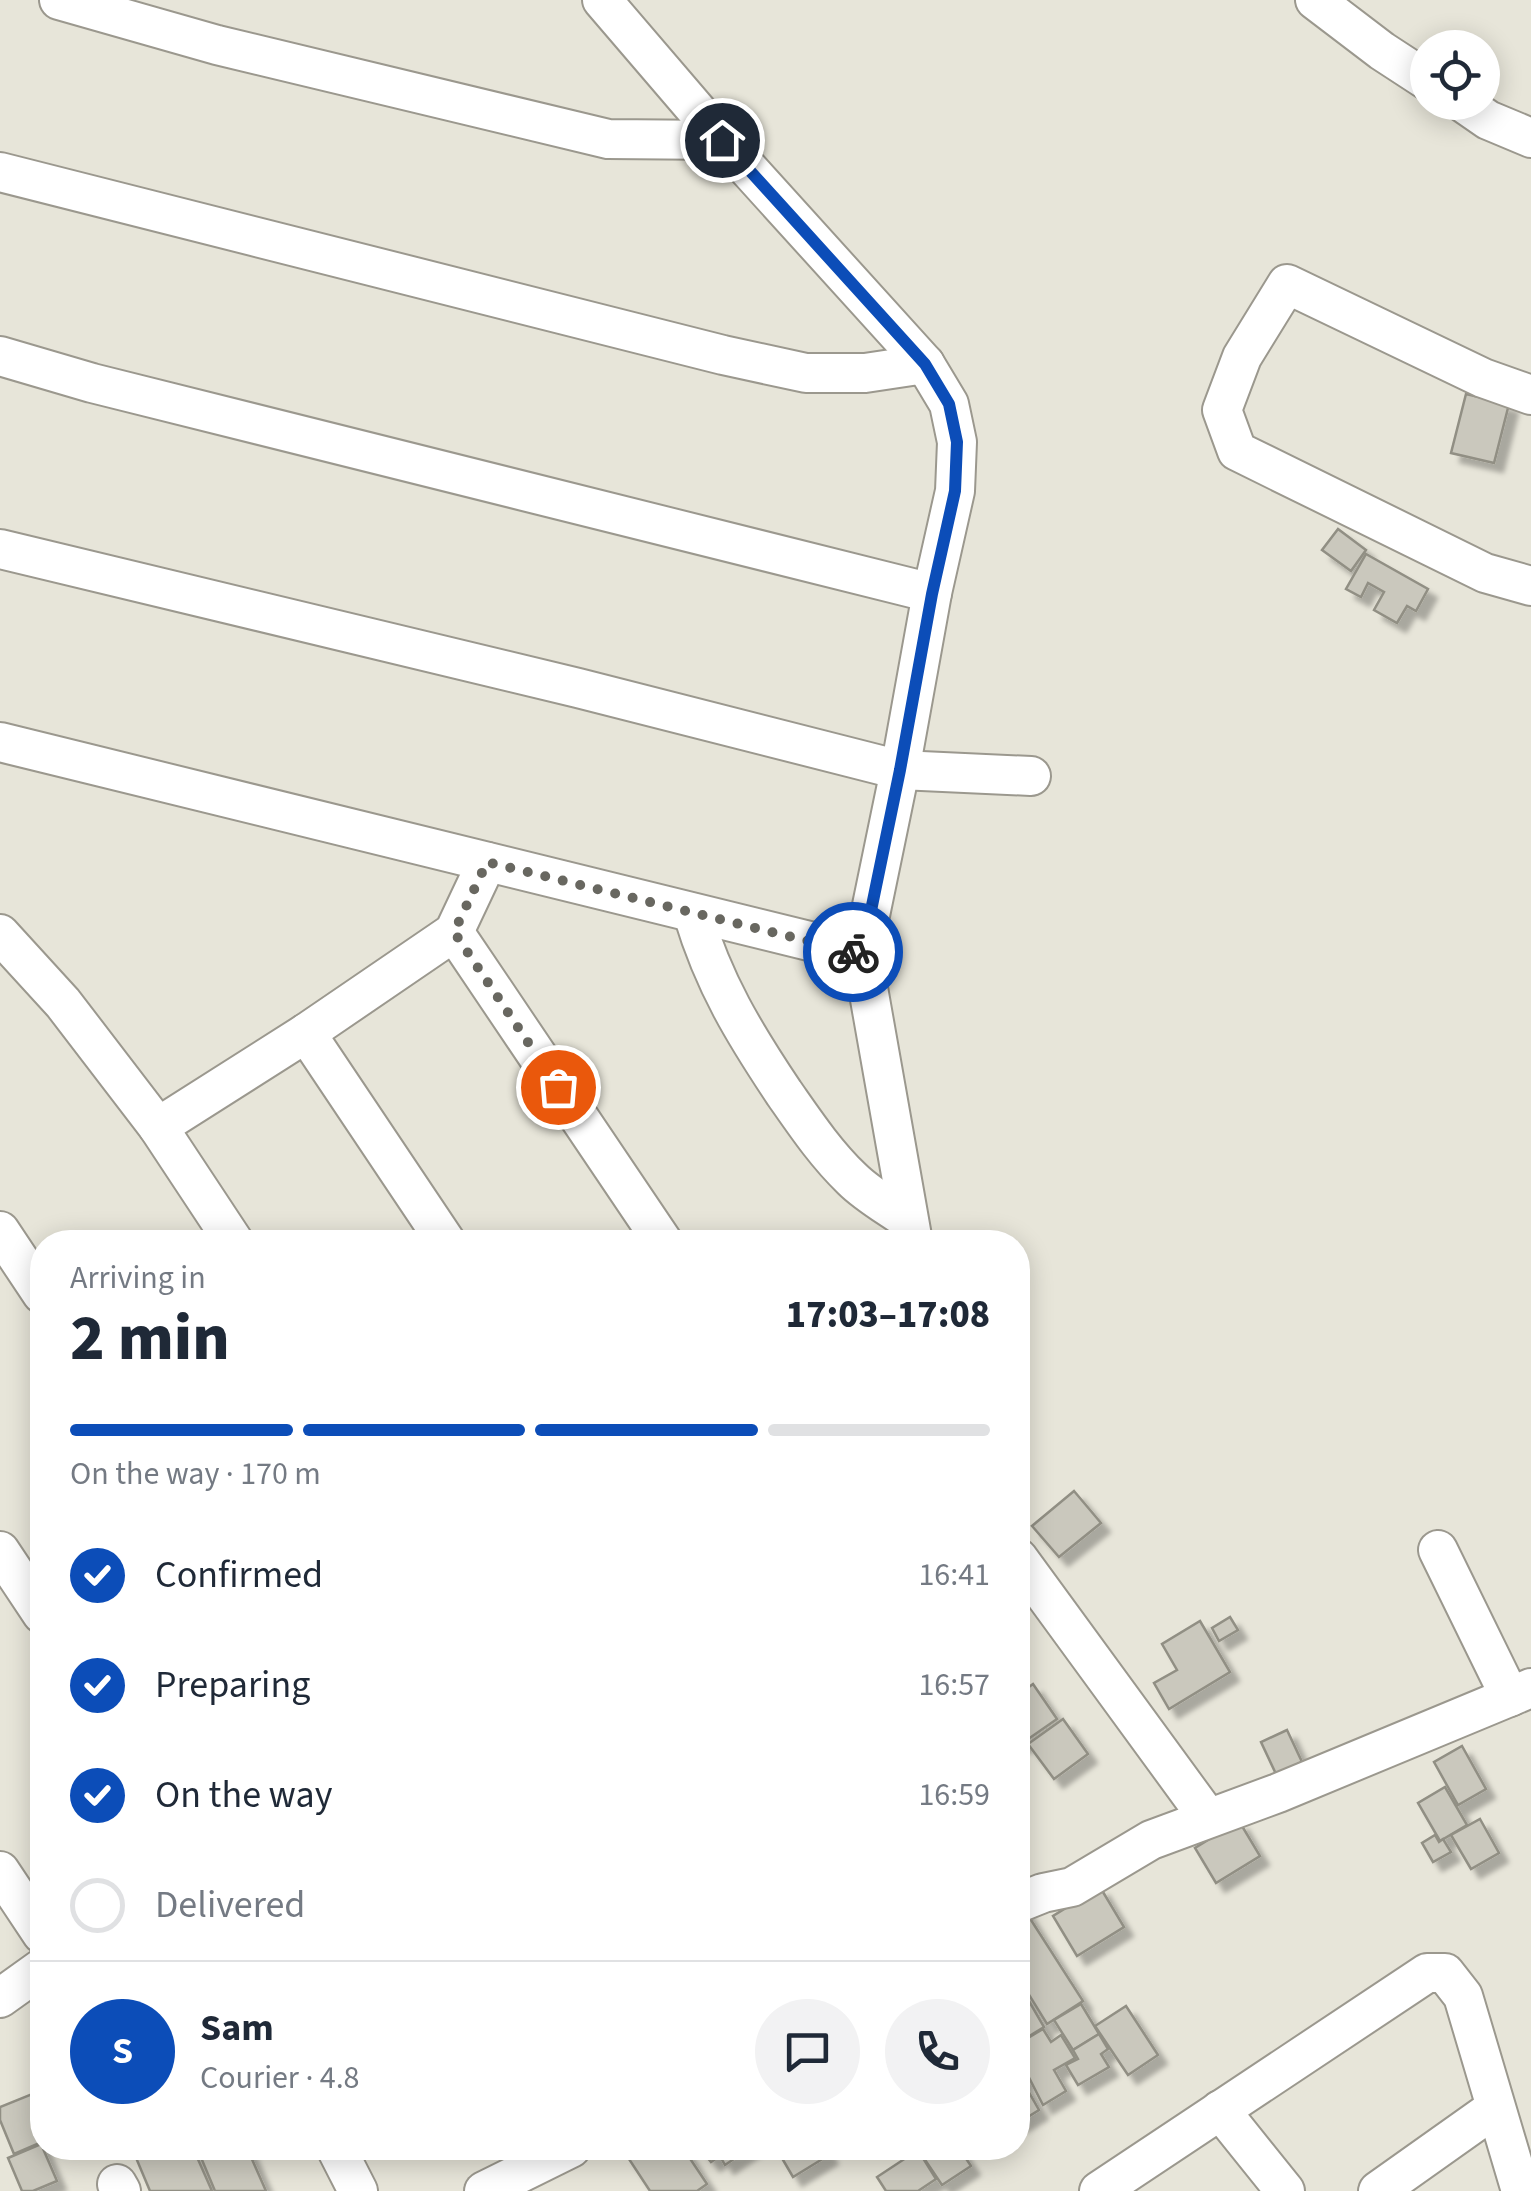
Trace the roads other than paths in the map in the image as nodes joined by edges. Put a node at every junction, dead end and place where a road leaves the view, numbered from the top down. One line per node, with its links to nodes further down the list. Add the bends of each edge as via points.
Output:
1 (60, 0): 7 (street, via 217,45 608,139)
2 (602, 0): 7 (street)
3 (1315, 0): 4 (street)
4 (1410, 69)
5 (1488, 120): 6 (street)
6 (1531, 138)
7 (722, 140): 10 (street)
8 (0, 172): 10 (street, via 773,366 865,373)
9 (0, 356): 14 (street)
10 (925, 364): 14 (street, via 949,404 957,442 955,491)
11 (1531, 395): 13 (street, via 1287,284 1242,356 1222,410 1237,451 1485,573)
12 (0, 550): 16 (street)
13 (1531, 586)
14 (932, 594): 16 (street)
15 (0, 742): 18 (street)
16 (900, 770): 17 (street); 22 (street)
17 (1031, 776)
18 (487, 862): 19 (street); 20 (street)
19 (692, 914): 22 (street); 29 (street, via 729,1007 797,1112 826,1153)
20 (454, 932): 23 (street); 28 (street)
21 (0, 934): 24 (street, via 64,1004)
22 (862, 954): 30 (street)
23 (306, 1033): 24 (street); 27 (street)
24 (158, 1127): 26 (street)
25 (0, 1230): 31 (street)
26 (226, 1230)
27 (438, 1230)
28 (655, 1230)
29 (910, 1230)
30 (911, 1230)
31 (30, 1276)
32 (1438, 1550): 36 (street)
33 (0, 1551): 35 (street)
34 (1030, 1574): 37 (street)
35 (30, 1596)
36 (1520, 1693): 37 (street)
37 (1208, 1818): 39 (street, via 1152,1840 1082,1882)
38 (0, 1871): 40 (street)
39 (1030, 1899)
40 (30, 1916)
41 (30, 1977): 42 (street)
42 (0, 1998)
43 (1495, 2108): 44 (street, via 1463,1996 1445,1973 1428,1973); 51 (street); 52 (street)
44 (1220, 2110): 49 (street); 50 (street)
45 (342, 2160): 47 (street)
46 (547, 2160): 48 (street)
47 (358, 2191)
48 (484, 2191)
49 (1100, 2191)
50 (1285, 2191)
51 (1378, 2191)
52 (1521, 2191)

